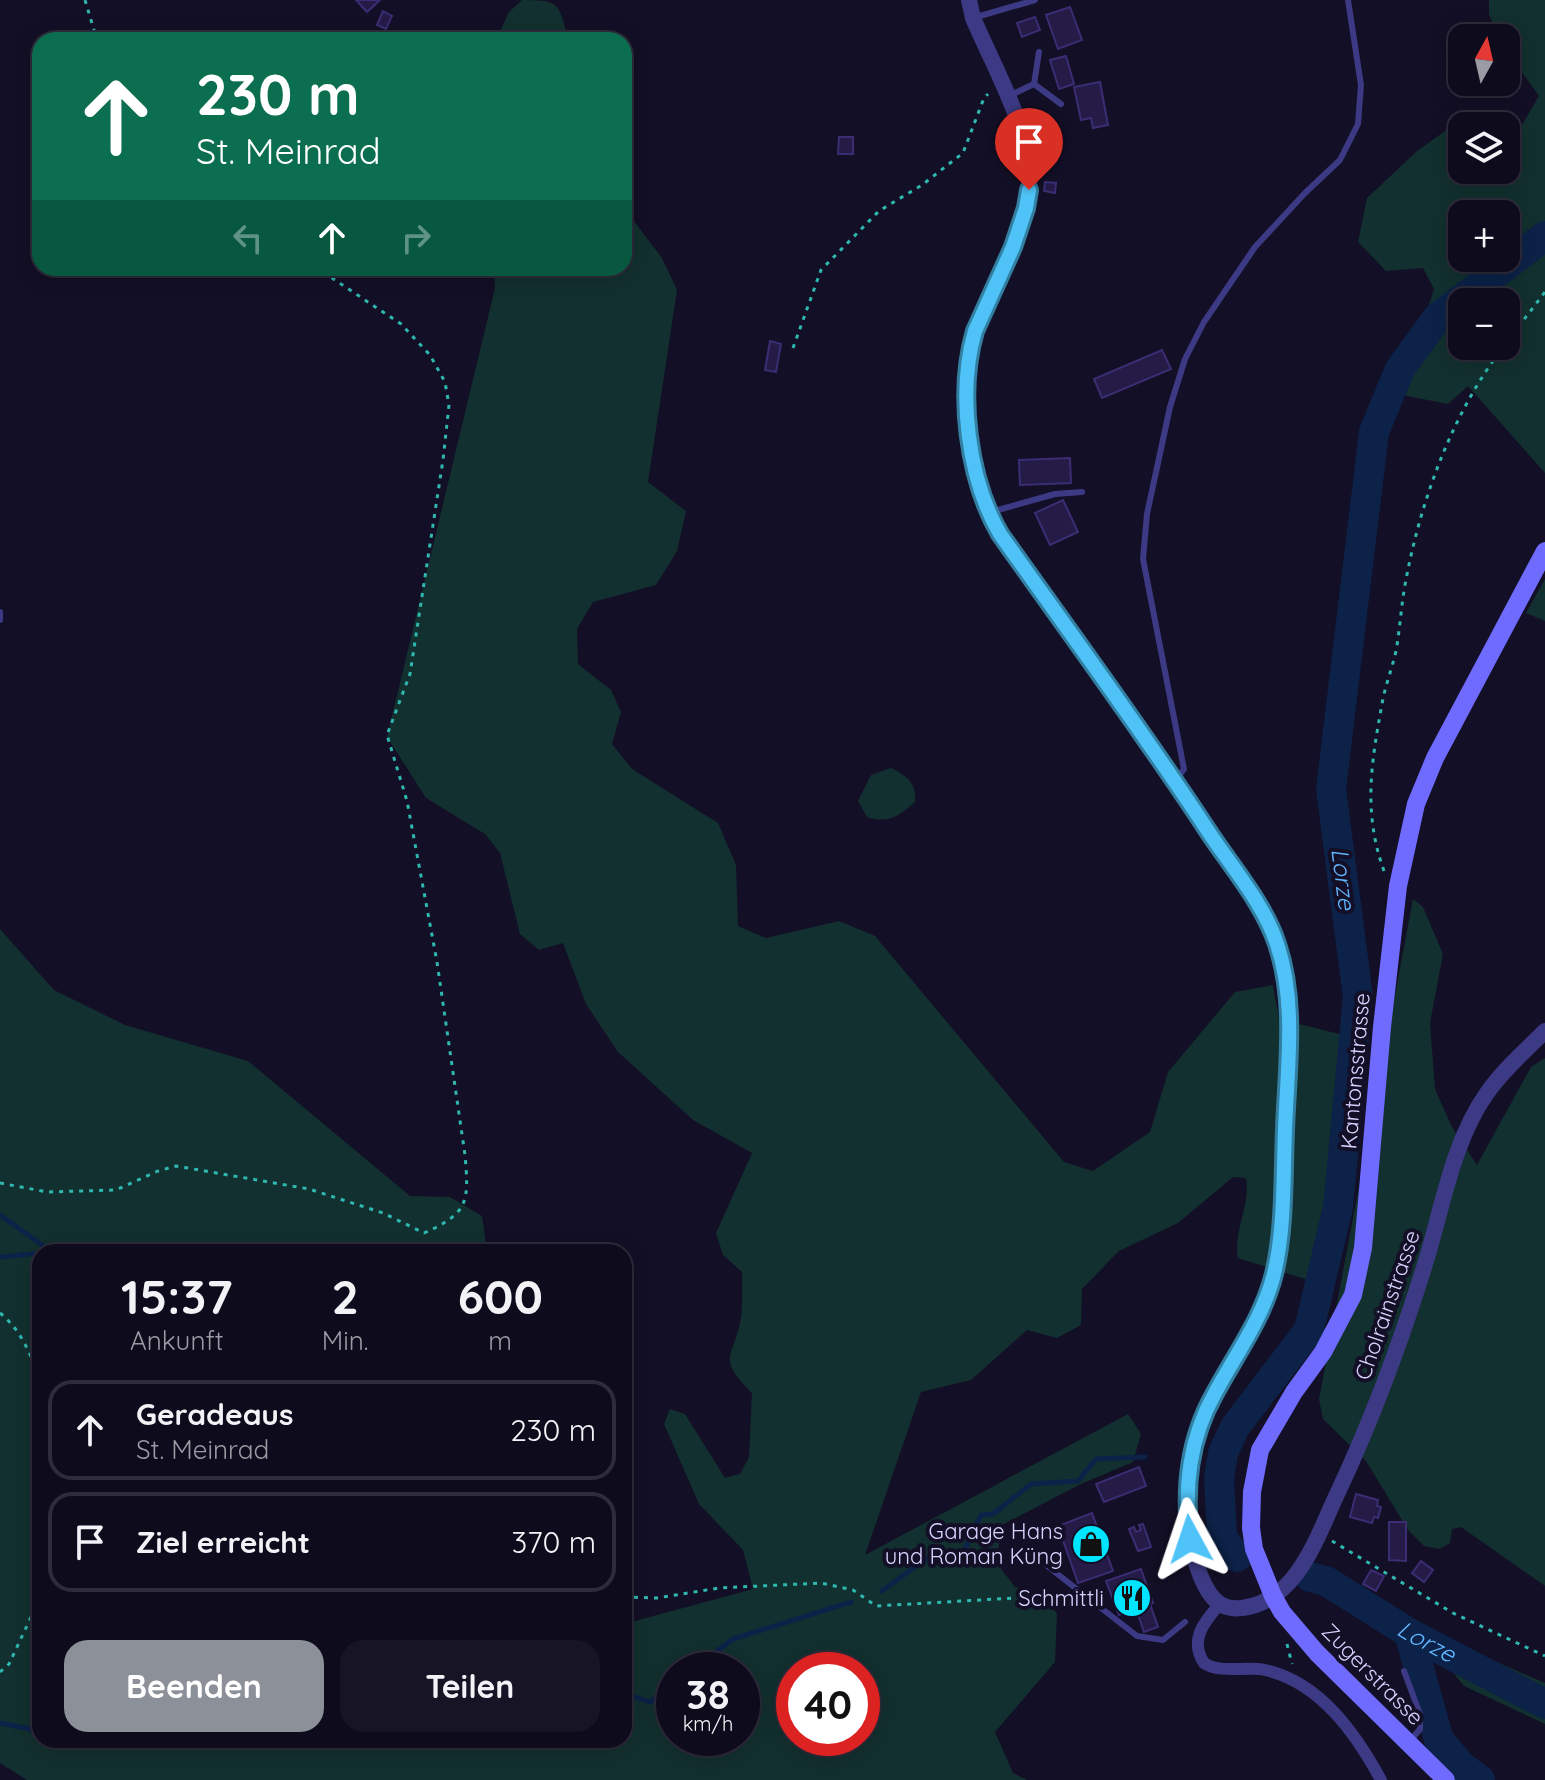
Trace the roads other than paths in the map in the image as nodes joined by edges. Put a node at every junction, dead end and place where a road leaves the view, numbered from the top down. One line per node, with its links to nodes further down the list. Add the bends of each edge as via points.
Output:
1 (969, 0): 4 (street)
2 (1035, 0): 4 (lane)
3 (1348, 0): 14 (lane, via 1361,85 1358,124 1340,160 1255,247 1204,322 1170,407 1143,559 1184,769)
4 (973, 18): 7 (street)
5 (1039, 52): 6 (lane)
6 (1034, 84): 7 (lane); 8 (lane)
7 (1004, 90): 10 (street, via 1030,171 1028,199 1013,247 975,331 967,370 977,485)
8 (1061, 104)
9 (1082, 492): 10 (lane)
10 (988, 513): 14 (street)
11 (1545, 551): 17 (main road, Kantonsstrasse, via 1416,804 1398,886 1363,1248 1353,1295 1260,1450 1255,1471 1254,1549)
12 (0, 612): 13 (lane)
13 (0, 620)
14 (1175, 781): 18 (street, via 1265,914 1288,989 1282,1213 1274,1274 1254,1327 1203,1418 1188,1473 1194,1560)
15 (1545, 1031): 17 (street, Cholrainstrasse, via 1486,1094 1464,1134 1394,1360 1355,1456 1303,1565)
16 (1033, 1555): 19 (lane, via 1137,1636 1163,1640)
17 (1273, 1596): 18 (street, via 1247,1608); 21 (main road, Zugerstrasse, via 1317,1653)
18 (1219, 1605): 22 (street, via 1199,1633 1204,1663 1264,1670 1313,1692 1343,1723)
19 (1185, 1622)
20 (1404, 1671): 21 (lane, via 1420,1714 1420,1729)
21 (1408, 1743): 23 (main road, Zugerstrasse)
22 (1381, 1780)
23 (1446, 1780)

